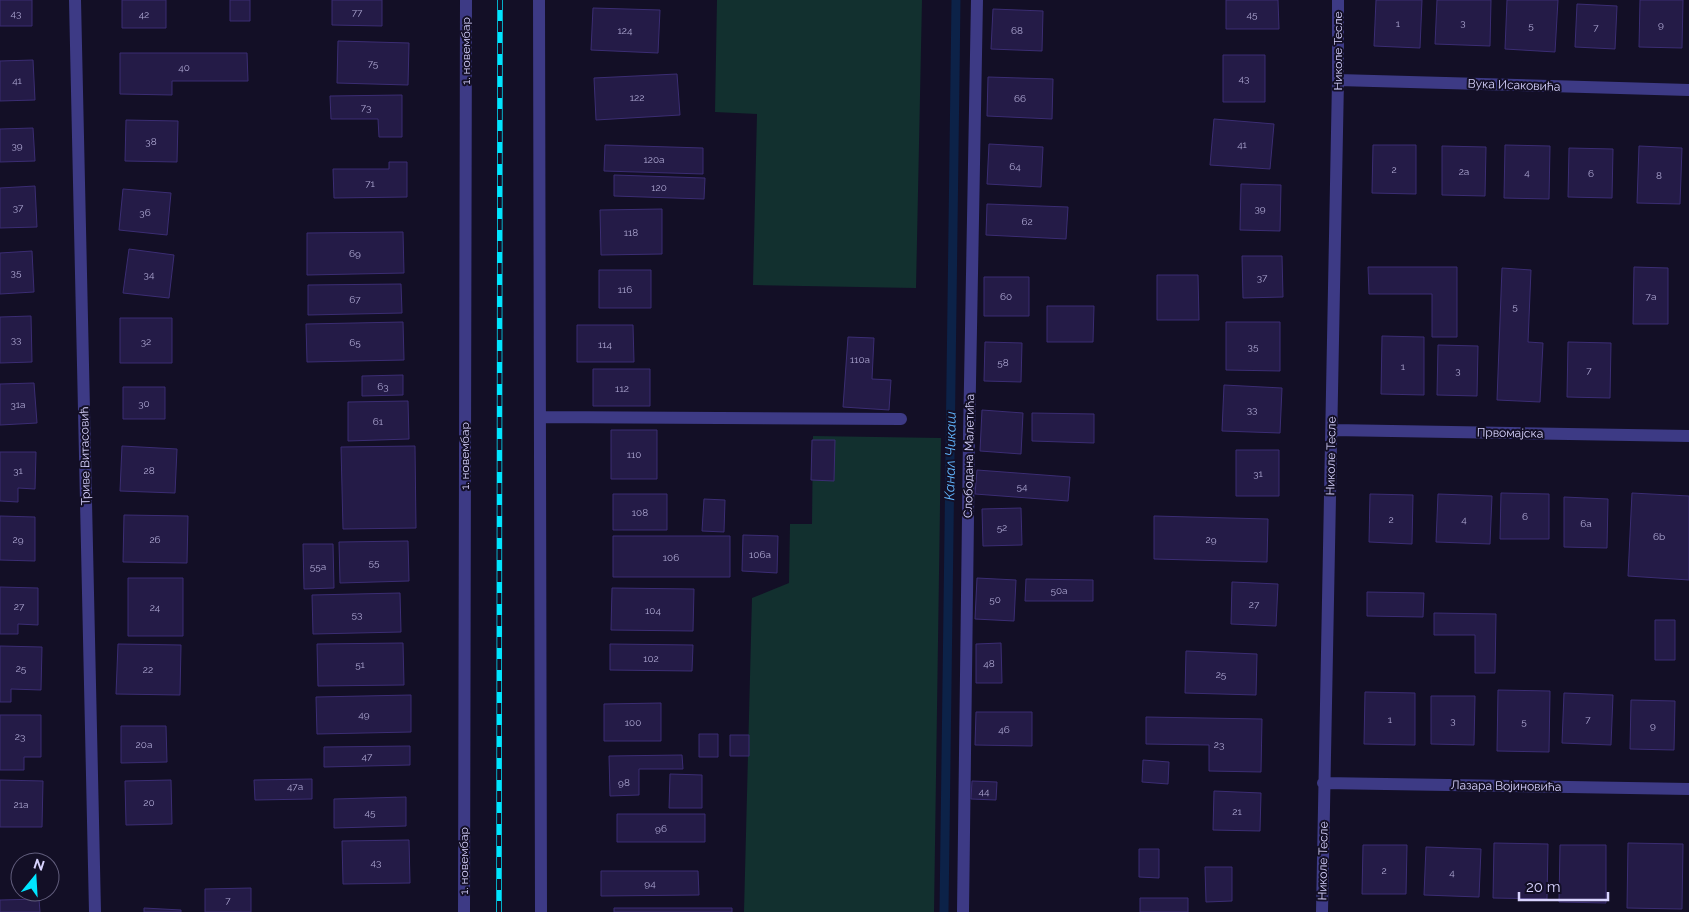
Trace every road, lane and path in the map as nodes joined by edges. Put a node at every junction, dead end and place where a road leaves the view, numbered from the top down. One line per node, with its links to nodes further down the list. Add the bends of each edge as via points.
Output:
1 (75, 0): 14 (street, Триве Витасовић)
2 (466, 0): 15 (street, 1. новембар)
3 (539, 0): 8 (street)
4 (977, 0): 17 (street, Слободана Малетића)
5 (1338, 0): 6 (street, Николе Тесле)
6 (1338, 80): 7 (street, Вука Исаковића); 10 (street, Николе Тесле)
7 (1689, 90)
8 (540, 417): 9 (street); 16 (street)
9 (901, 419)
10 (1332, 430): 11 (street, Првомајска); 12 (street, Николе Тесле)
11 (1689, 436)
12 (1323, 783): 13 (street, Лазара Војиновића); 18 (street, Николе Тесле)
13 (1689, 789)
14 (95, 912)
15 (464, 912)
16 (541, 912)
17 (963, 912)
18 (1322, 912)

